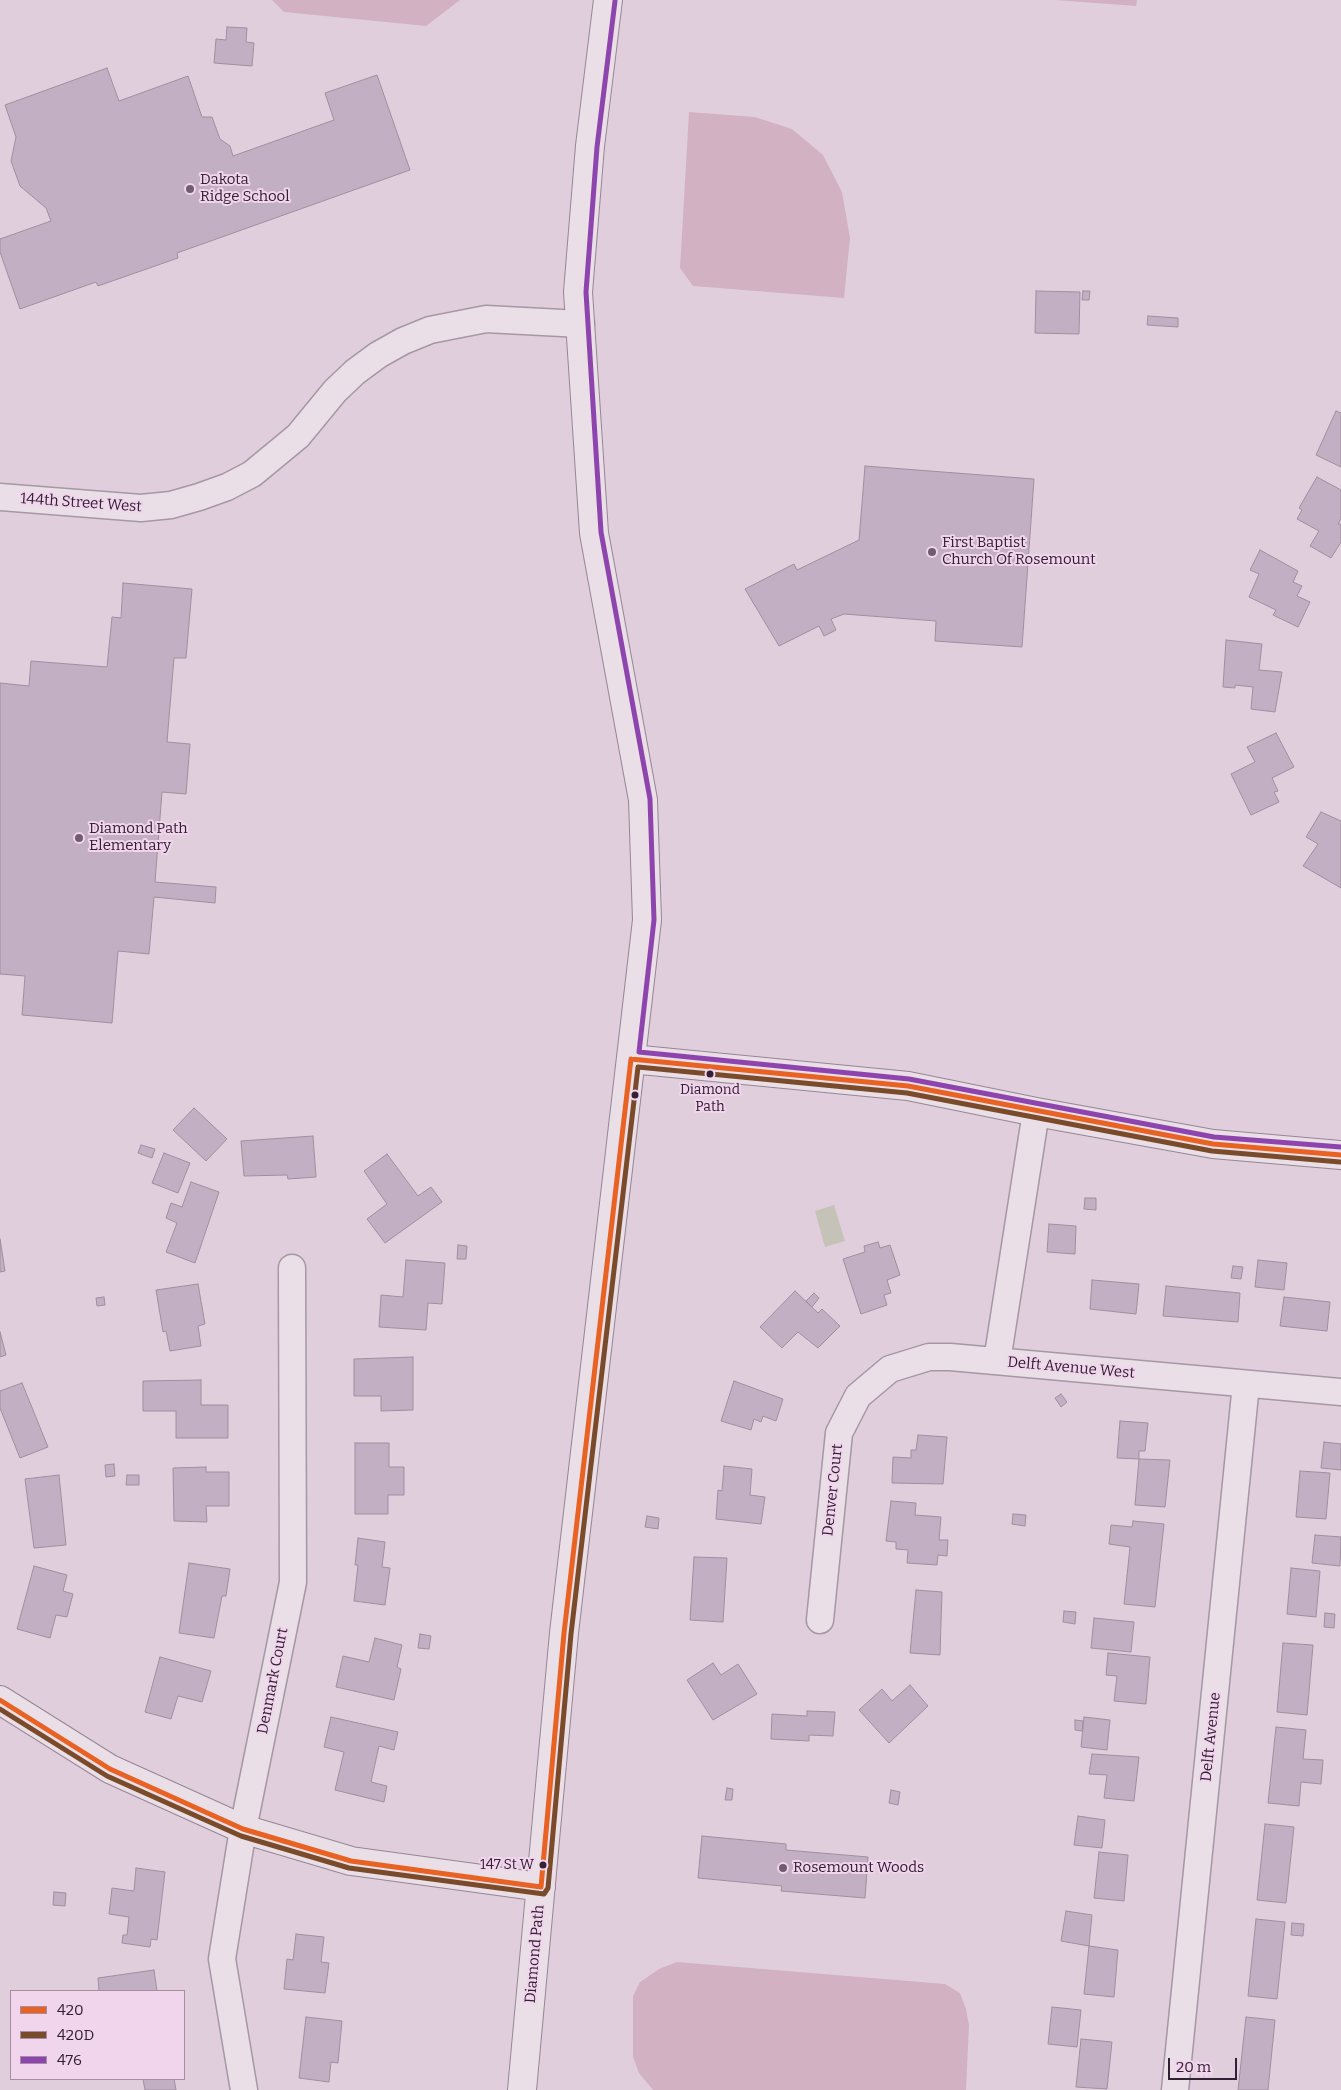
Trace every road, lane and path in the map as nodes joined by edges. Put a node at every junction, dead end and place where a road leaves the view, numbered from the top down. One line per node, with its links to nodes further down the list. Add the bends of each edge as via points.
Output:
1 (608, 0): 2 (street, Diamond Path, via 578,292)
2 (581, 324): 3 (street, 144th Street West, via 486,319 430,330 403,341 355,372 334,391 298,436 252,474 200,497 142,508); 4 (street, Diamond Path, via 594,533 643,800 646,920)
3 (0, 497)
4 (631, 1059): 5 (street, via 908,1086); 14 (street, Diamond Path, via 564,1633)
5 (1036, 1112): 6 (street, via 1213,1144); 8 (street, Delft Avenue West)
6 (1341, 1155)
7 (292, 1268): 13 (street, Denmark Court, via 293,1582)
8 (997, 1361): 9 (street, Delft Avenue West); 11 (street, Denver Court, via 929,1357 890,1369 858,1396 839,1433 835,1453)
9 (1246, 1384): 10 (street, Delft Avenue West); 17 (street, Delft Avenue)
10 (1341, 1392)
11 (820, 1620)
12 (0, 1700): 13 (street, via 110,1769)
13 (243, 1829): 14 (street, via 351,1861); 15 (street, Denmark Court, via 222,1959)
14 (540, 1887): 16 (street, Diamond Path)
15 (244, 2090)
16 (522, 2090)
17 (1175, 2090)

